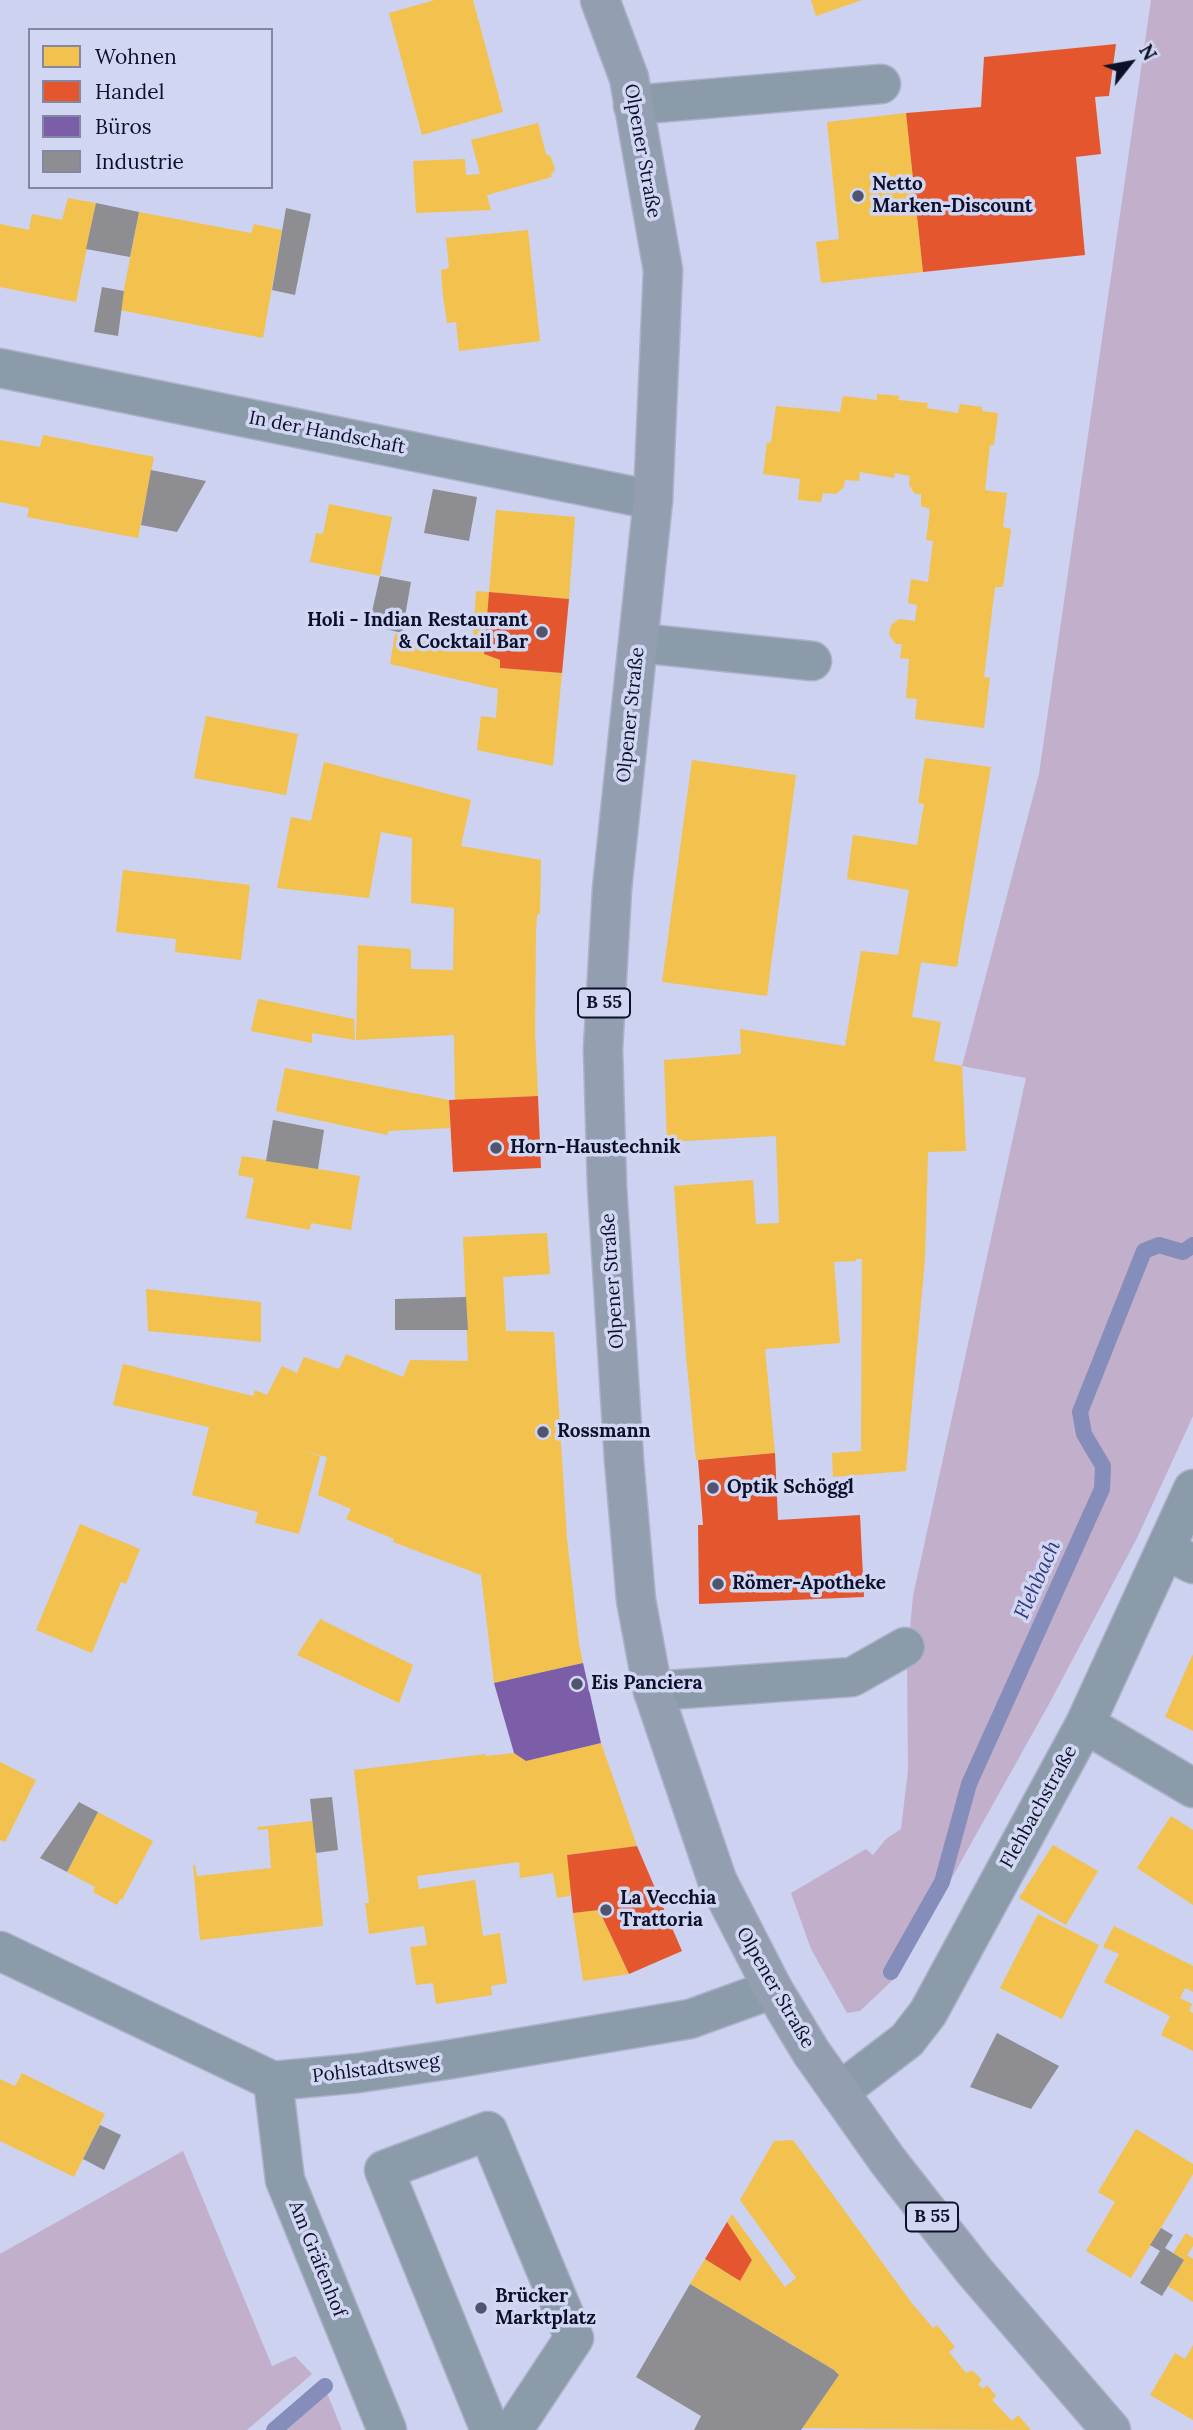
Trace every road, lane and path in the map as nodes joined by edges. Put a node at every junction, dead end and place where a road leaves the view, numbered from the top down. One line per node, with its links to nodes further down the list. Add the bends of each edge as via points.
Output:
1 (600, 0): 3 (main road, Olpener Straße / B 55, via 629,78)
2 (881, 84): 3 (street)
3 (634, 105): 5 (main road, Olpener Straße / B 55, via 663,270)
4 (0, 368): 5 (street, In der Handschaft)
5 (653, 499): 6 (main road, Olpener Straße / B 55)
6 (639, 643): 7 (street); 11 (main road, Olpener Straße / B 55, via 612,889 603,1049 624,1460 636,1600)
7 (812, 661)
8 (1193, 1489): 9 (street, Flehbachstraße)
9 (1179, 1557): 12 (street, Flehbachstraße)
10 (905, 1647): 11 (street, via 852,1677)
11 (653, 1691): 15 (main road, Olpener Straße / B 55, via 717,1880)
12 (1085, 1724): 13 (street); 17 (street, Flehbachstraße, via 928,2012 907,2040)
13 (1193, 1788)
14 (0, 1951): 16 (street)
15 (773, 1989): 16 (street, Pohlstadtsweg, via 690,2019 399,2067); 17 (main road, Olpener Straße / B 55)
16 (273, 2081): 18 (street, Am Gräfenhof, via 285,2180)
17 (839, 2092): 21 (main road, Olpener Straße / B 55, via 975,2272)
18 (387, 2430)
19 (490, 2430): 20 (street, via 384,2170 488,2131 574,2338)
20 (513, 2430)
21 (1111, 2430)

